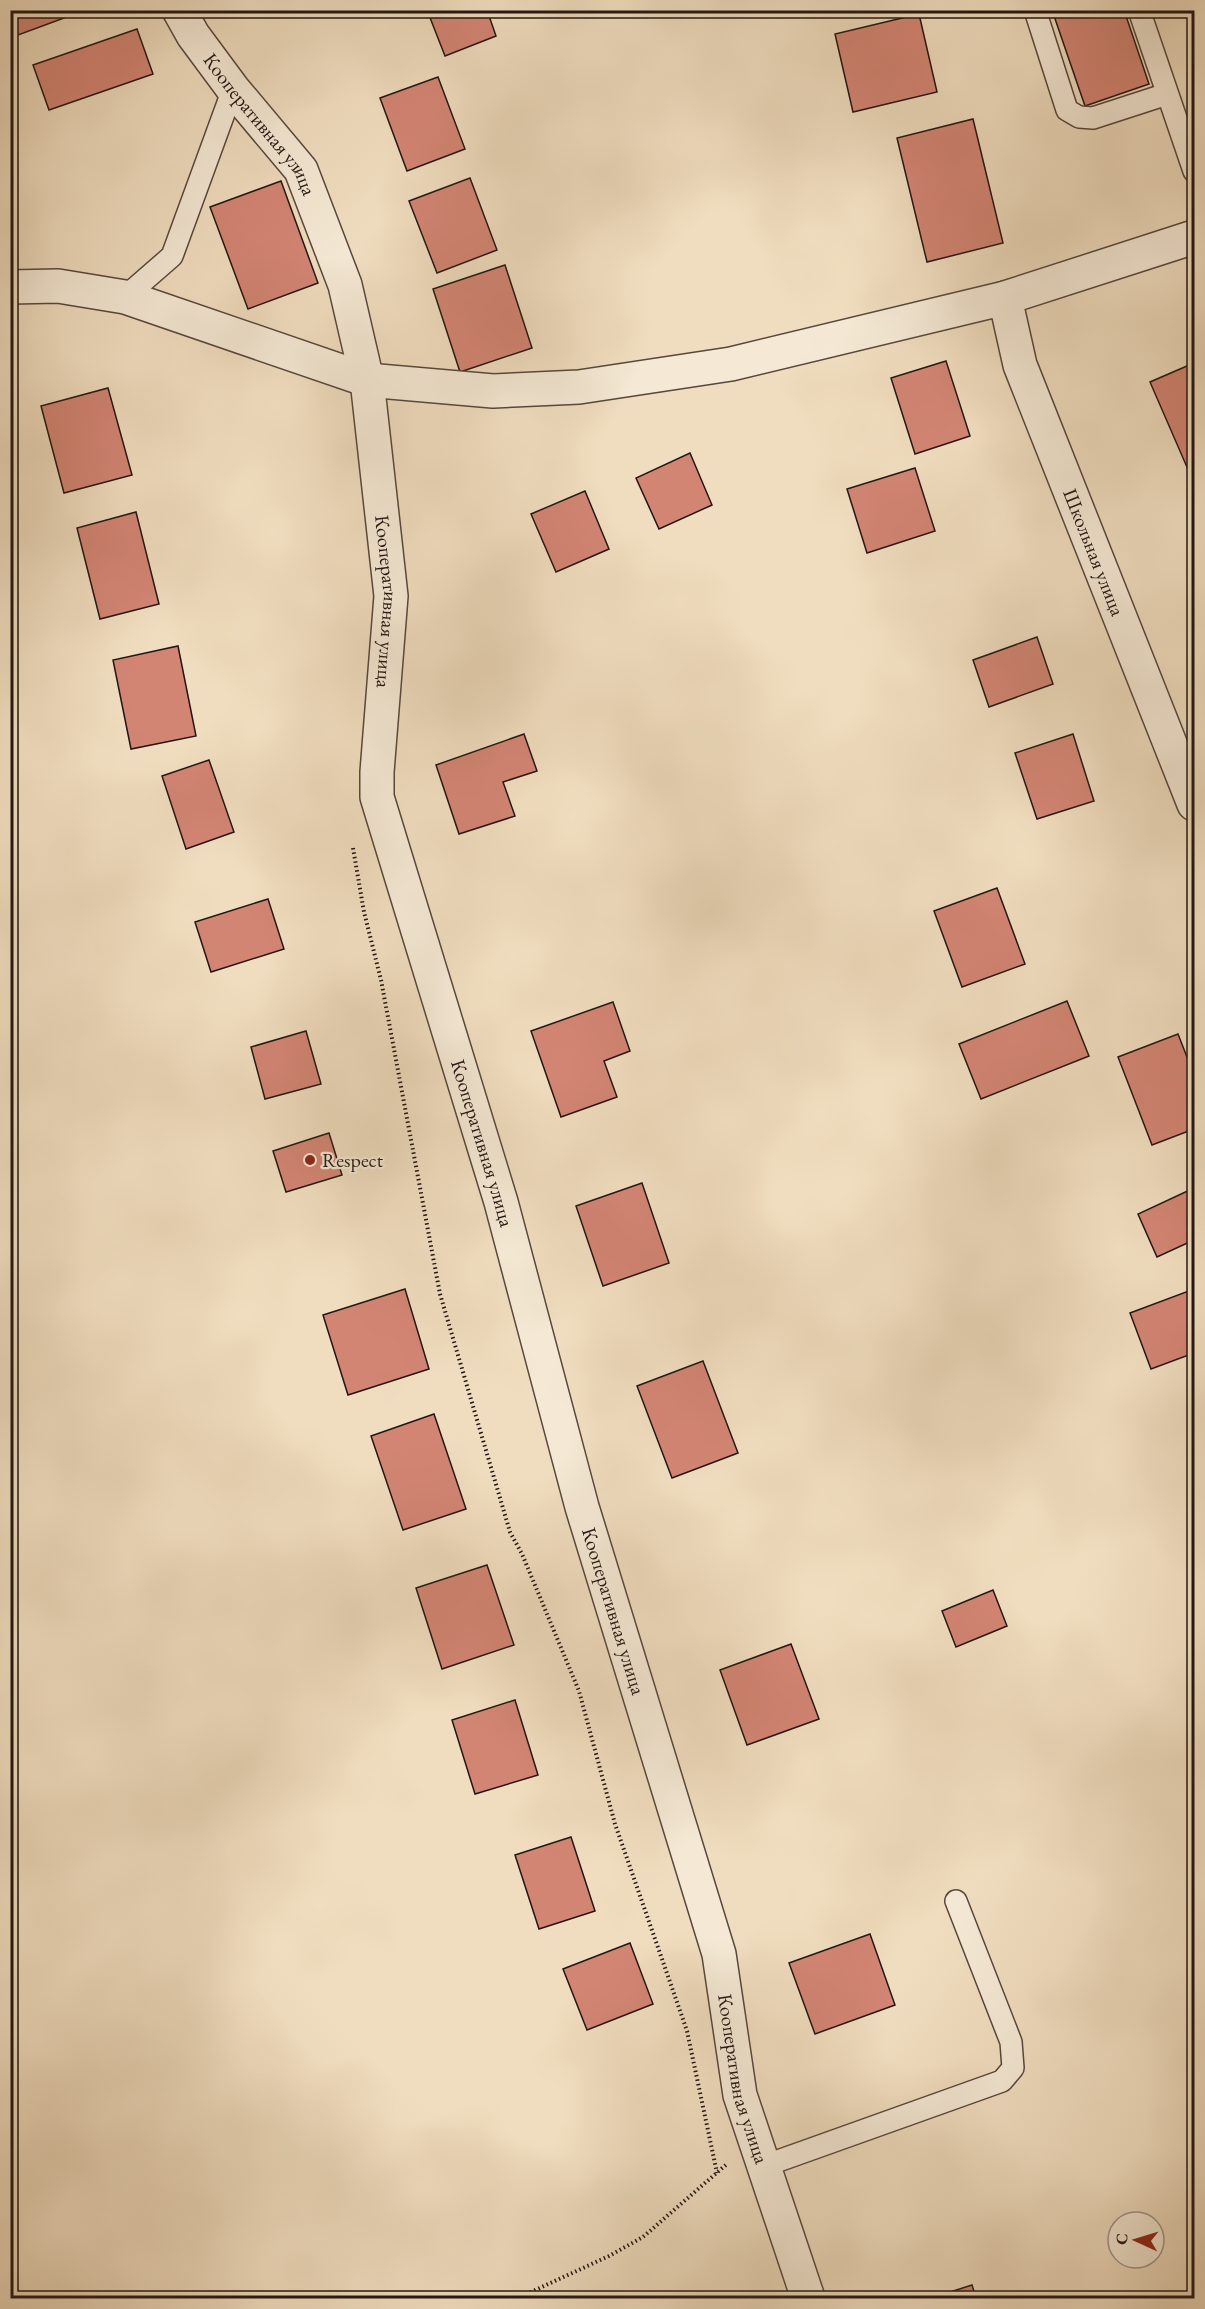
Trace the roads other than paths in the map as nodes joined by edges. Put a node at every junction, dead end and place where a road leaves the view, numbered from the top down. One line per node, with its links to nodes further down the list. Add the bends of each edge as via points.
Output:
1 (179, 10): 4 (street, Кооперативная улица)
2 (1035, 10): 5 (lane, via 1067,110 1079,117 1093,118)
3 (1138, 10): 5 (lane)
4 (233, 89): 9 (lane, via 172,256); 11 (street, Кооперативная улица, via 301,170 345,285)
5 (1167, 94): 6 (lane)
6 (1194, 171)
7 (1194, 237): 10 (street)
8 (10, 287): 9 (street, via 58,286)
9 (125, 297): 11 (street)
10 (1005, 298): 11 (street, via 731,364 579,387 494,391); 12 (street, Школьная улица, via 1020,365)
11 (367, 380): 14 (street, Кооперативная улица, via 391,596 377,797 501,1202 582,1508 719,1954 740,2095)
12 (1194, 804)
13 (956, 1901): 14 (lane, via 1011,2042 1013,2068 1002,2081)
14 (759, 2152): 15 (street, Кооперативная улица)
15 (808, 2298)

